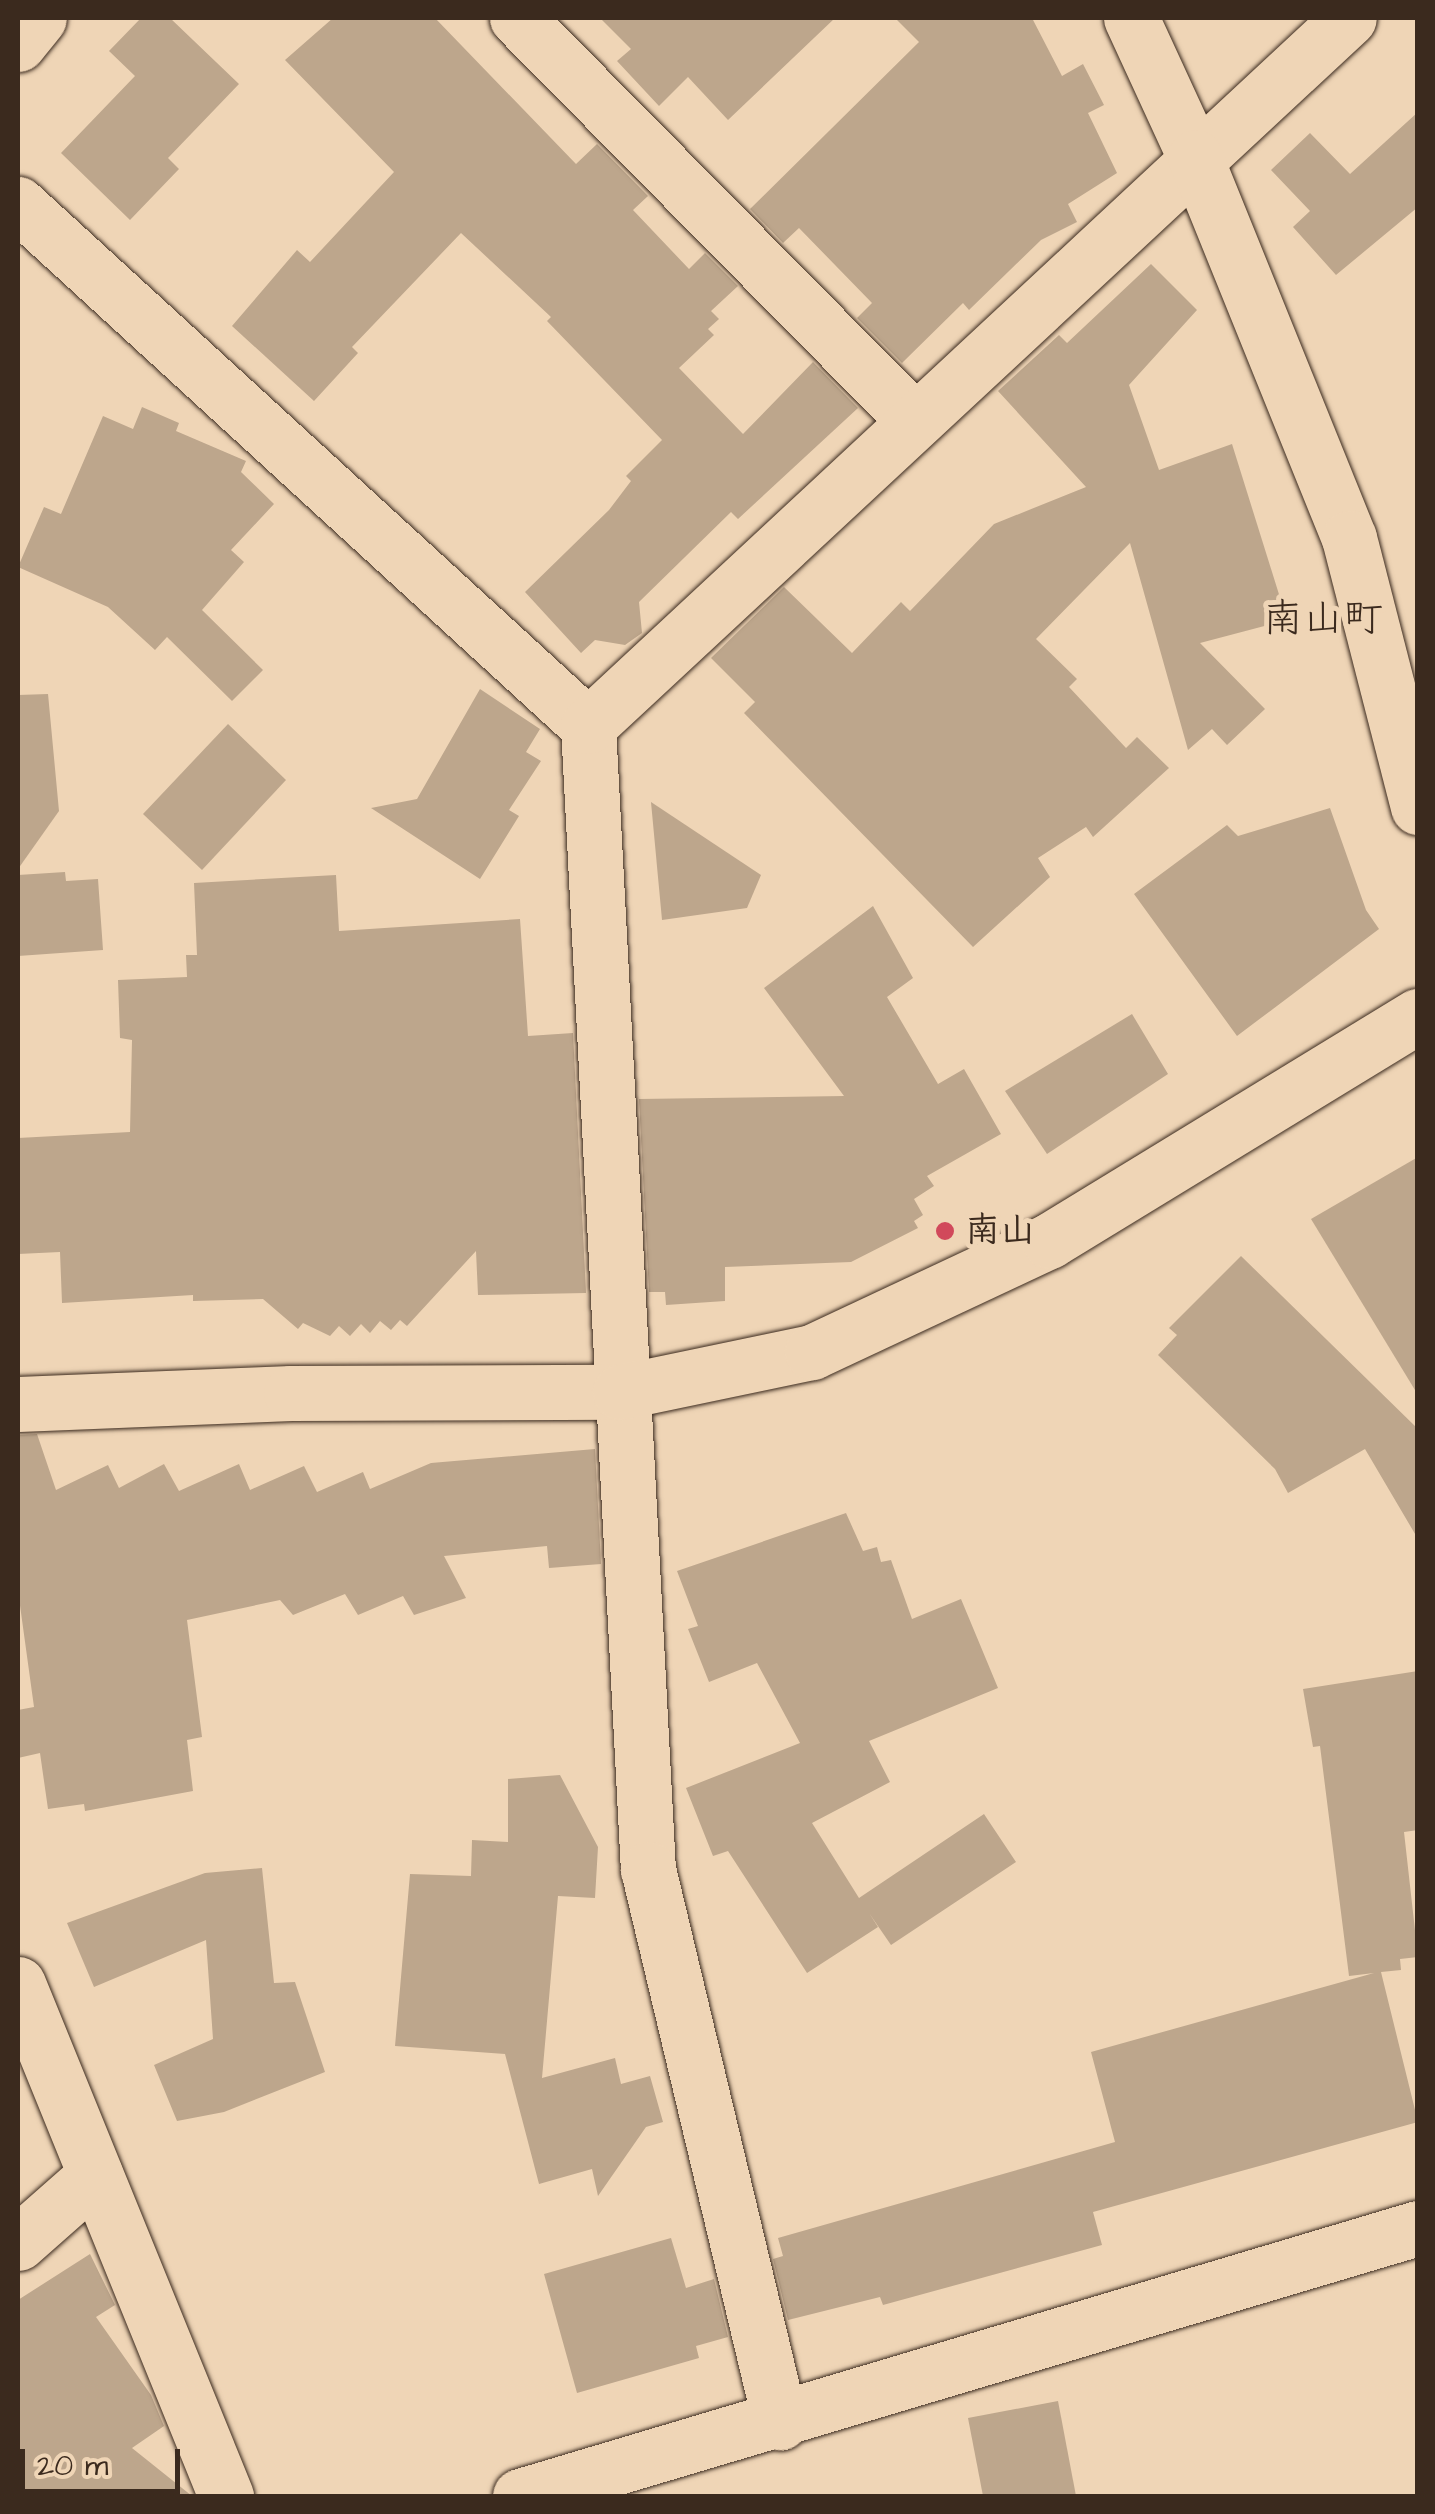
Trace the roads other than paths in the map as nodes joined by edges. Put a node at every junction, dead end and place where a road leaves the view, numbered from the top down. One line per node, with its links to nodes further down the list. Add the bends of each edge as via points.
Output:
1 (38, 18): 5 (street)
2 (517, 18): 8 (street)
3 (1131, 18): 6 (street)
4 (1349, 18): 6 (street)
5 (18, 44)
6 (1195, 158): 8 (street); 10 (street, via 1350,538)
7 (18, 204): 9 (street)
8 (914, 420): 9 (street)
9 (588, 726): 12 (street)
10 (1418, 807)
11 (1418, 1016): 12 (street, via 1049,1241 812,1352)
12 (620, 1392): 13 (street); 18 (street, via 648,1870)
13 (18, 1404)
14 (18, 1984): 15 (street)
15 (95, 2175): 17 (street); 19 (street)
16 (1418, 2228): 18 (street)
17 (18, 2243)
18 (780, 2422): 20 (street)
19 (226, 2496)
20 (520, 2496)

